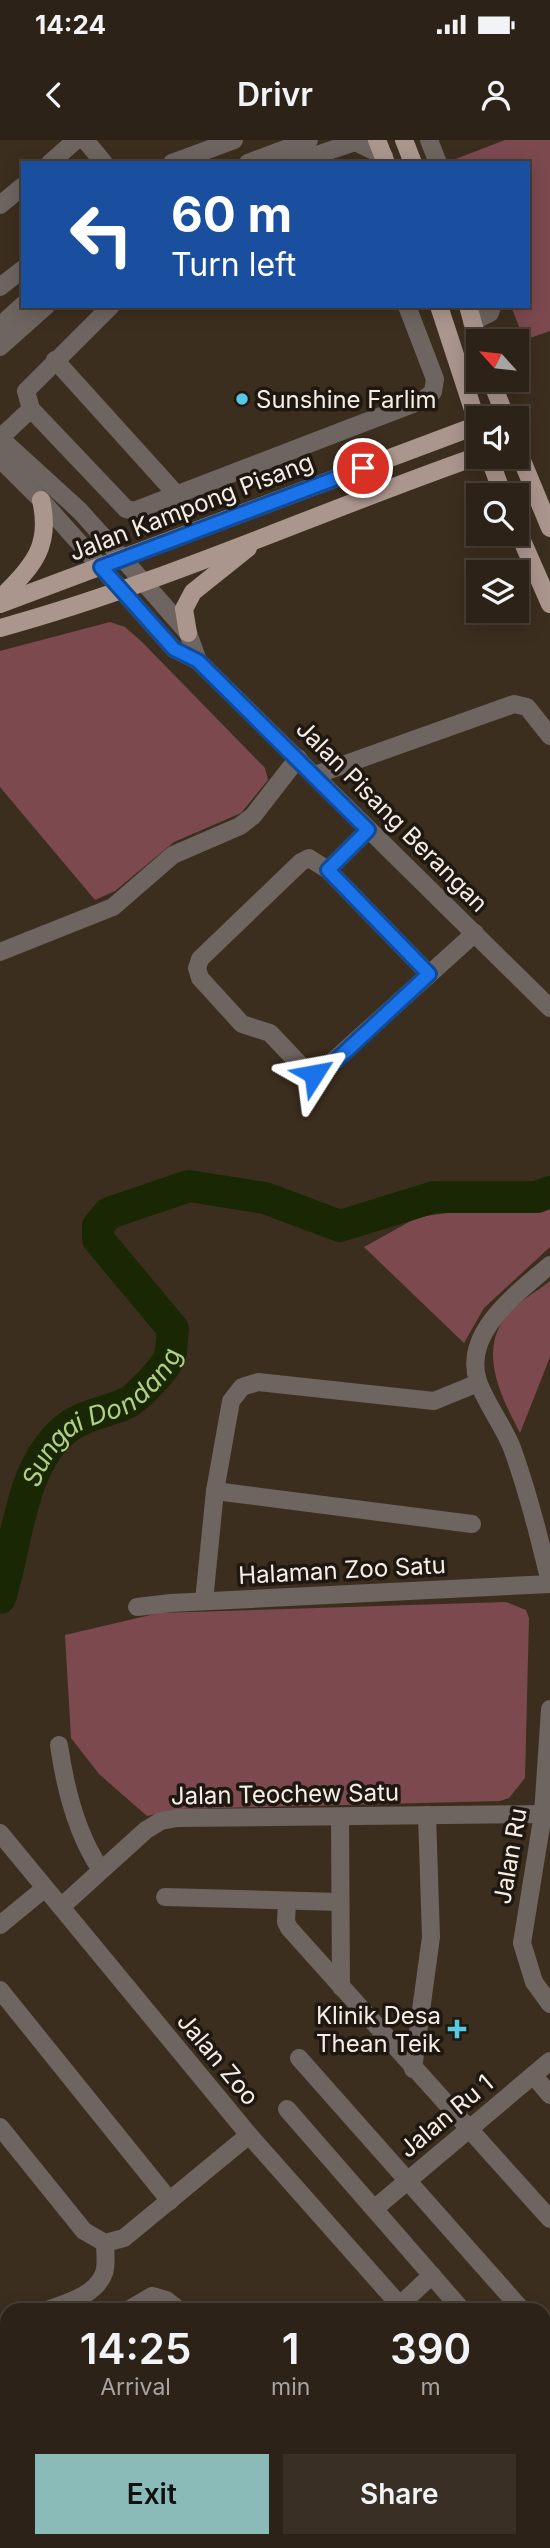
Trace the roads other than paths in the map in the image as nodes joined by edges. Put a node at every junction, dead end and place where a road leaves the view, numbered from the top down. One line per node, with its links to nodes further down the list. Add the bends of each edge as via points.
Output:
1 (76, 140): 7 (street)
2 (85, 140): 8 (street)
3 (234, 140): 9 (street)
4 (309, 140): 10 (street)
5 (404, 140): 12 (main road)
6 (382, 153): 11 (street, via 355,142)
7 (52, 161)
8 (102, 161)
9 (177, 161)
10 (253, 161)
11 (299, 161)
12 (412, 161)
13 (21, 188): 14 (street)
14 (0, 205)
15 (21, 271): 16 (street)
16 (0, 288): 17 (street)
17 (20, 307): 24 (street)
18 (45, 308): 25 (street)
19 (109, 308): 26 (street)
20 (408, 308): 34 (street, via 435,379 433,392 423,400)
21 (440, 308): 27 (main road)
22 (492, 308): 23 (street, via 491,313)
23 (470, 314)
24 (0, 326)
25 (0, 347)
26 (55, 360): 28 (street, via 26,391); 34 (street)
27 (472, 406)
28 (32, 409): 30 (street); 34 (street, via 126,509 134,511)
29 (466, 430): 39 (main road, Jalan Kampong Pisang)
30 (0, 438): 39 (street, Jalan Pisang Berangan, via 80,511)
31 (0, 459): 35 (street, Jalan Pisang Berangan)
32 (466, 461): 37 (main road, Jalan Kampong Pisang)
33 (526, 469): 36 (main road)
34 (178, 496)
35 (41, 500): 40 (street, Jalan Pisang Berangan); 43 (main road, via 47,531 29,569)
36 (550, 528)
37 (253, 543): 41 (main road, Jalan Kampong Pisang); 46 (main road, via 193,592 184,609)
38 (524, 546): 44 (main road)
39 (124, 559): 40 (main road, Jalan Kampong Pisang); 41 (street, Jalan Pisang Berangan)
40 (101, 567): 42 (street, Jalan Pisang Berangan); 43 (main road, Jalan Kampong Pisang)
41 (143, 580): 42 (main road, Jalan Kampong Pisang); 46 (street, Jalan Pisang Berangan)
42 (121, 589): 45 (main road, Jalan Kampong Pisang); 47 (street, Jalan Pisang Berangan, via 174,649)
43 (0, 601)
44 (550, 604)
45 (0, 628)
46 (188, 633): 47 (street, Jalan Pisang Berangan)
47 (198, 661): 49 (street, Jalan Pisang Berangan)
48 (550, 736): 50 (street, via 527,707 514,704)
49 (298, 758): 50 (street, Jalan Pisang Berangan); 54 (street, via 240,826 173,855 113,907)
50 (315, 775): 51 (street, Jalan Pisang Berangan)
51 (368, 830): 52 (street); 53 (street, Jalan Pisang Berangan)
52 (328, 870): 55 (street); 55 (street, via 314,859 301,862 198,964 200,978 239,1022 270,1032 305,1070 319,1074)
53 (475, 933): 55 (street); 56 (street, Jalan Pisang Berangan)
54 (0, 952)
55 (429, 974)
56 (550, 1008)
57 (550, 1265): 58 (street, via 503,1305 491,1322 480,1342)
58 (478, 1383): 59 (street, via 434,1401 250,1382 231,1401); 61 (street, via 503,1427 525,1484)
59 (215, 1490): 60 (street); 62 (street)
60 (472, 1524)
61 (550, 1583): 62 (street, Halaman Zoo Satu)
62 (204, 1601): 63 (street, Halaman Zoo Satu)
63 (137, 1607)
64 (550, 1709): 66 (street, Jalan Ru)
65 (59, 1745): 70 (street, via 88,1851)
66 (543, 1814): 67 (street, Jalan Teochew Satu); 79 (street, Jalan Ru, via 522,1943 534,1982)
67 (428, 1815): 68 (street, Jalan Teochew Satu); 82 (street, via 431,1937)
68 (340, 1818): 70 (street, Jalan Teochew Satu, via 177,1818 146,1830); 74 (street)
69 (0, 1833): 71 (street, Jalan Zoo)
70 (101, 1870): 75 (street, Jalan Teochew Satu)
71 (45, 1888): 75 (street, Jalan Zoo); 76 (street)
72 (165, 1897): 73 (street)
73 (287, 1900): 74 (street); 77 (street, via 289,1928)
74 (340, 1902): 77 (street)
75 (61, 1907): 88 (street, Jalan Zoo)
76 (0, 1925)
77 (341, 1987): 82 (street)
78 (0, 1990): 90 (street)
79 (550, 2004)
80 (299, 2058): 89 (street, Jalan Ru 1)
81 (550, 2061): 83 (street, Jalan Ru 1)
82 (413, 2068): 87 (street)
83 (533, 2075): 84 (street); 87 (street, Jalan Ru 1)
84 (550, 2095)
85 (287, 2109): 91 (street)
86 (0, 2127): 93 (street, via 84,2231)
87 (468, 2130): 89 (street, Jalan Ru 1); 92 (street)
88 (249, 2135): 90 (street); 98 (street, Jalan Zoo)
89 (407, 2182): 91 (street, Jalan Ru 1); 101 (street, Jalan Ru 1)
90 (170, 2200): 93 (street, via 124,2238)
91 (374, 2209): 94 (street)
92 (550, 2219)
93 (105, 2243): 95 (street, via 104,2273 90,2290)
94 (432, 2275): 99 (street); 100 (street)
95 (69, 2303)
96 (140, 2303): 97 (street, via 152,2296)
97 (170, 2303)
98 (398, 2303)
99 (407, 2303)
100 (456, 2303)
101 (516, 2303)

